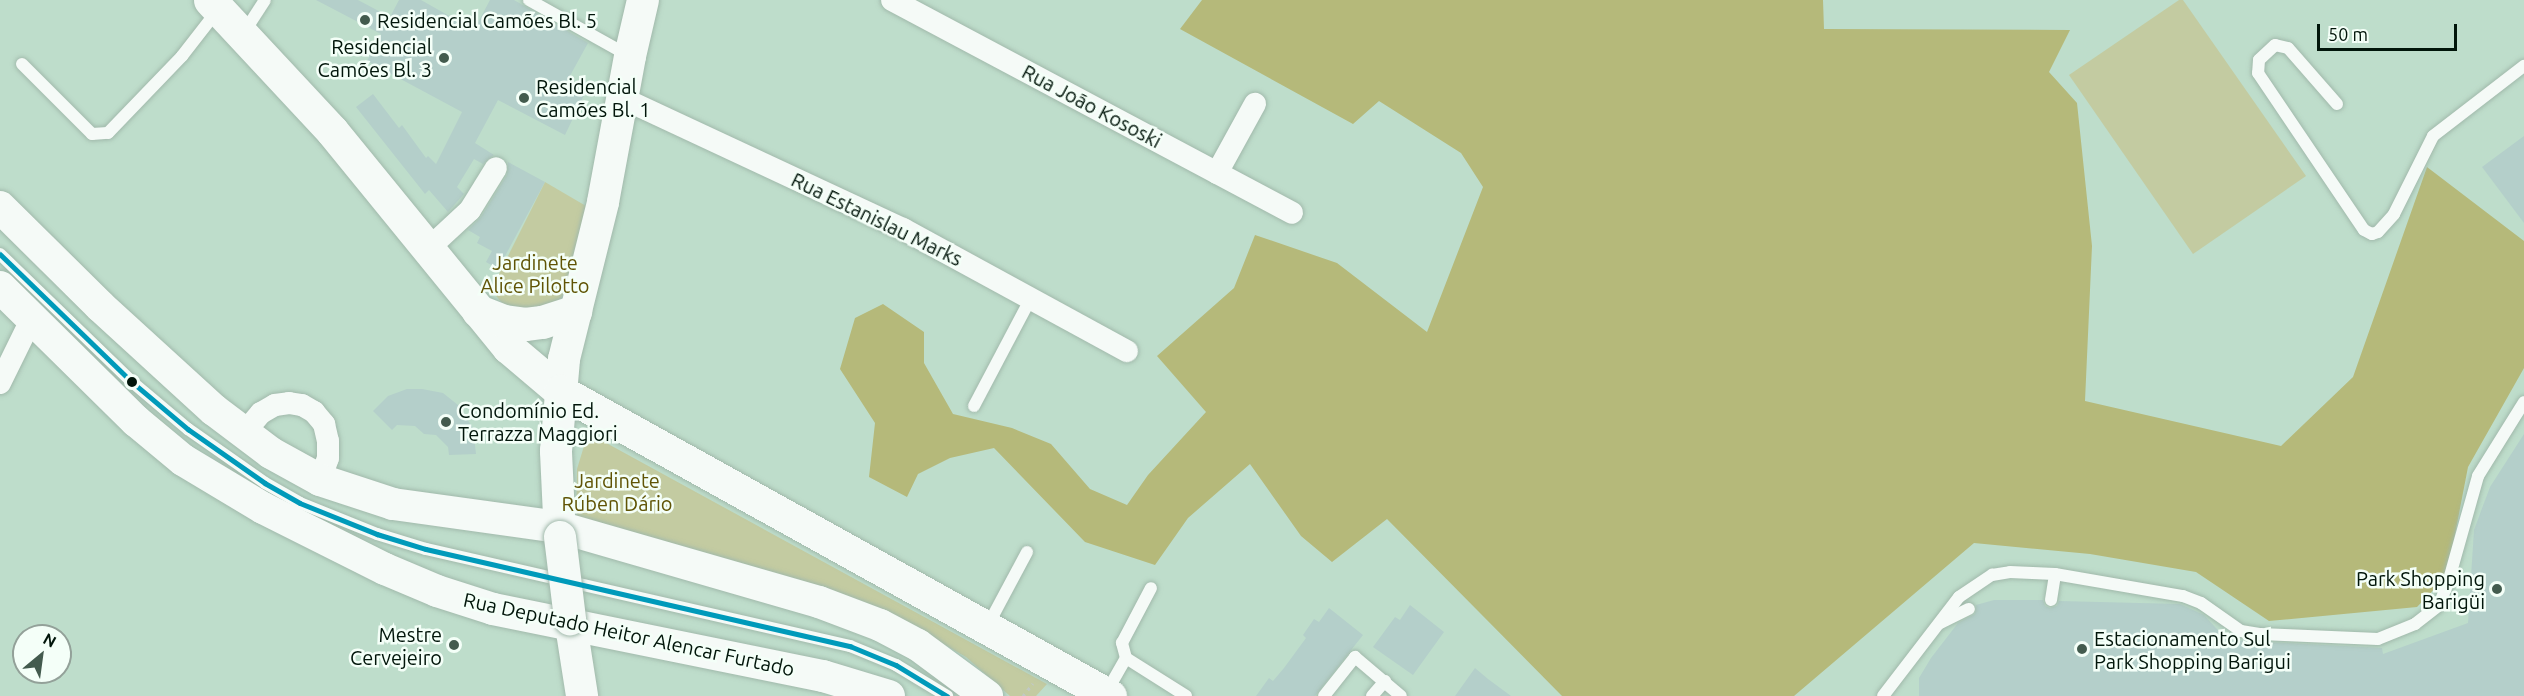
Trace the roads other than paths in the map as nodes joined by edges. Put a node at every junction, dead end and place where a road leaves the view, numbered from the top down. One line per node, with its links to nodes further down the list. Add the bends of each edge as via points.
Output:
1 (265, 0): 6 (lane)
2 (530, 0): 7 (lane)
3 (643, 0): 7 (street)
4 (892, 0): 14 (street, Rua João Kososki)
5 (218, 3): 6 (main road); 8 (lane, via 182,56 108,133 92,134)
6 (242, 35): 17 (main road, via 332,131)
7 (630, 56): 10 (street)
8 (22, 64)
9 (2524, 66): 12 (lane, via 2433,136 2394,214 2372,234 2364,230 2258,73 2259,60 2275,45 2288,48)
10 (622, 98): 20 (street, Rua Estanislau Marks, via 903,229); 22 (street, via 603,202)
11 (1255, 104): 14 (street)
12 (2337, 104)
13 (496, 168): 17 (street, via 471,210)
14 (1217, 173): 16 (street, Rua João Kososki)
15 (0, 207): 29 (street, via 137,341)
16 (1292, 213)
17 (428, 249): 21 (main road)
18 (0, 254): 45 (lane, via 131,381 188,429 248,473 300,503 426,549 850,646 896,665)
19 (0, 287): 23 (street, Rua Deputado Heitor Alencar Furtado)
20 (1030, 298): 24 (street, Rua Estanislau Marks); 28 (lane)
21 (478, 310): 22 (main road, via 504,321 525,324); 26 (main road, via 508,347)
22 (575, 310): 26 (street)
23 (32, 318): 25 (street); 37 (street, Rua Deputado Heitor Alencar Furtado, via 159,441 262,508 437,591 493,609)
24 (1127, 351)
25 (0, 383)
26 (560, 391): 31 (street, via 556,451); 39 (main road)
27 (2524, 402): 33 (lane, via 2478,476 2439,605 2415,624 2378,639 2241,631 2201,603 2183,596)
28 (974, 406)
29 (244, 433): 30 (street); 30 (street, via 261,413 275,405 302,405 314,412 324,424 328,441 328,458)
30 (320, 480): 31 (street, via 393,504)
31 (559, 532): 37 (street, bridge); 46 (street, via 845,611 918,645)
32 (1027, 552): 39 (lane)
33 (2055, 574): 35 (lane); 38 (lane, via 1992,574 1959,597)
34 (1151, 588): 40 (lane, via 1122,643)
35 (2050, 600)
36 (1969, 609): 38 (lane)
37 (570, 622): 43 (street); 44 (street, Rua Deputado Heitor Alencar Furtado, via 823,676)
38 (1936, 625): 51 (lane)
39 (986, 628): 42 (main road)
40 (1126, 658): 42 (lane); 47 (lane)
41 (1385, 681): 48 (lane, via 1355,657); 49 (lane); 50 (lane)
42 (1099, 695)
43 (582, 696)
44 (889, 696)
45 (948, 696)
46 (987, 696)
47 (1186, 696)
48 (1324, 696)
49 (1372, 696)
50 (1401, 696)
51 (1883, 696)

